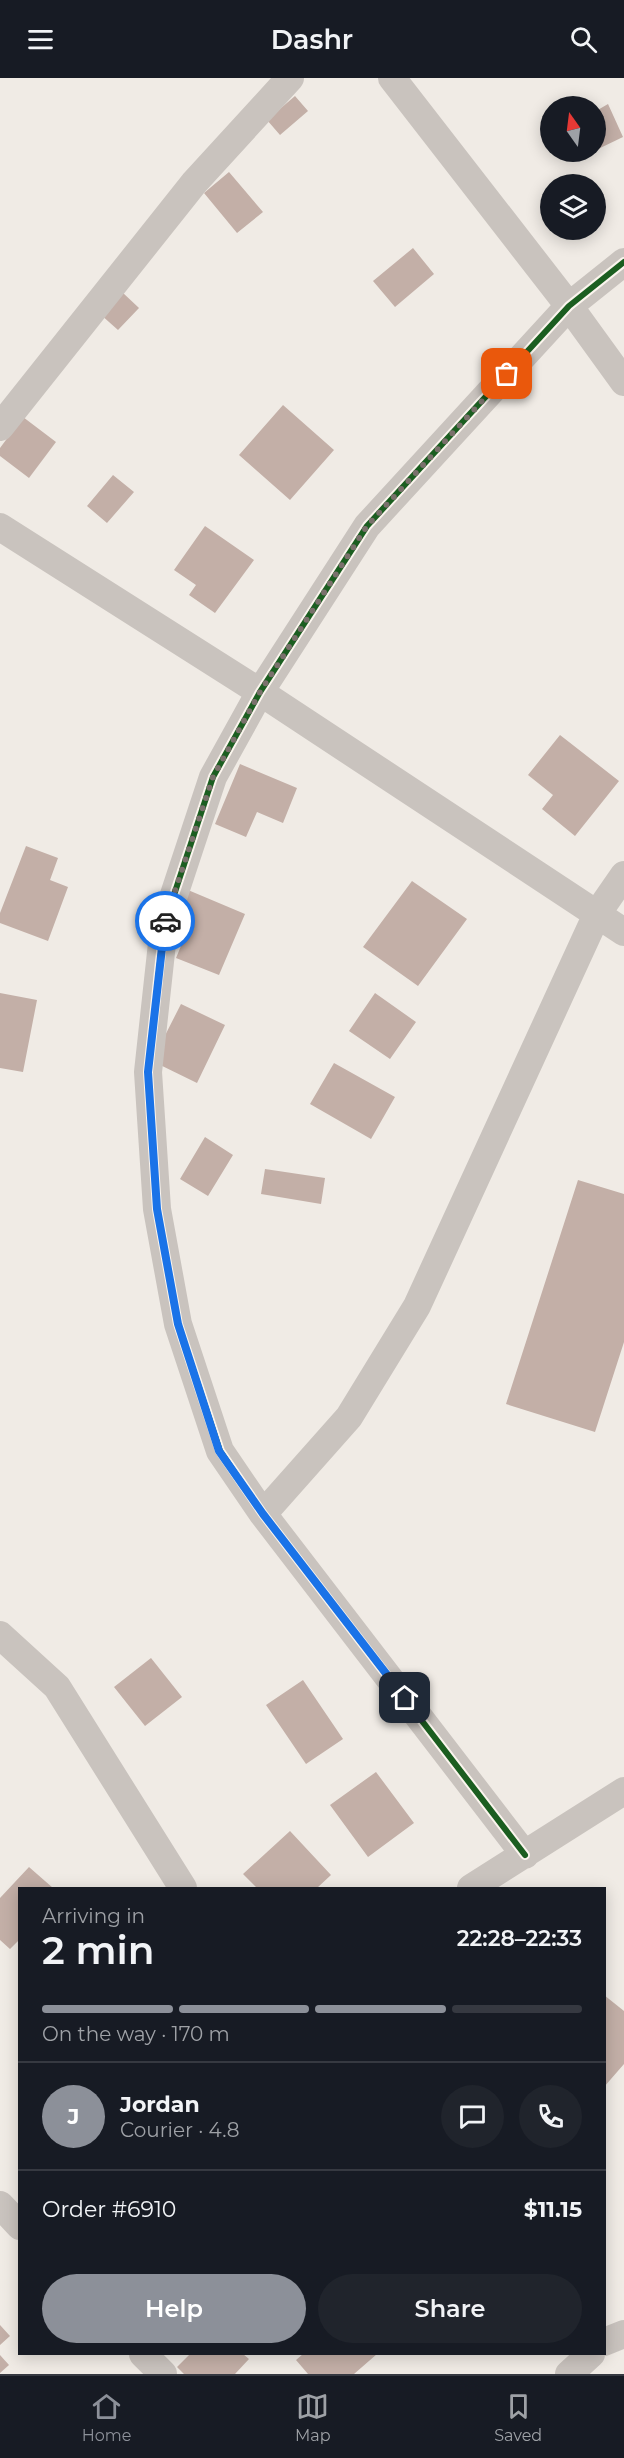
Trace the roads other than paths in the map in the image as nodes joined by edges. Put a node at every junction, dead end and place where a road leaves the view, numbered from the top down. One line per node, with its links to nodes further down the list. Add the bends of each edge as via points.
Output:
1 (290, 78): 6 (street, via 194,183)
2 (392, 78): 4 (street)
3 (624, 262): 4 (street)
4 (569, 306): 5 (street); 8 (street, via 367,526)
5 (624, 382)
6 (0, 427)
7 (0, 527): 8 (street)
8 (260, 692): 10 (street); 12 (street, via 213,777 164,925 148,1072 157,1209 178,1324 219,1451)
9 (624, 875): 10 (street)
10 (597, 914): 11 (street); 12 (street, via 417,1306 349,1417)
11 (624, 932)
12 (263, 1514): 15 (street)
13 (0, 1635): 16 (street, via 57,1687)
14 (624, 1791): 15 (street)
15 (525, 1855): 17 (street)
16 (182, 1887)
17 (473, 1887)
18 (0, 2205): 19 (street)
19 (18, 2224)
20 (144, 2355): 22 (street)
21 (590, 2355): 23 (street)
22 (163, 2374)
23 (569, 2374)

